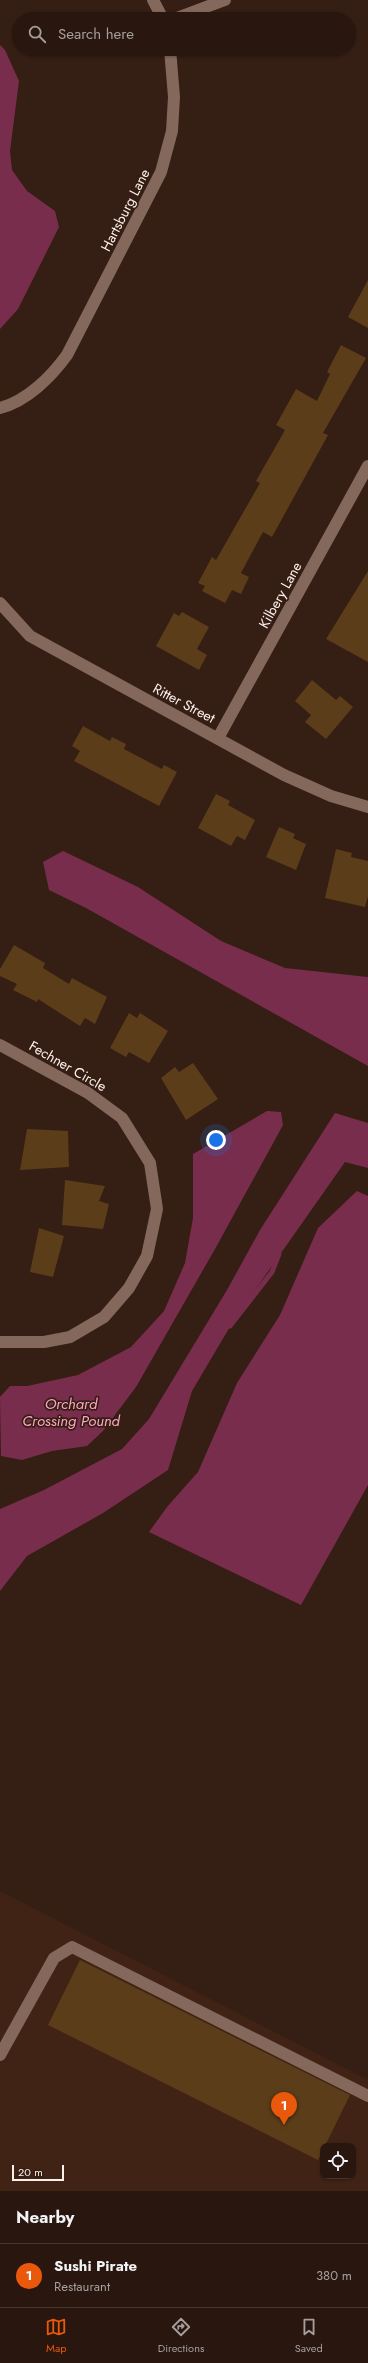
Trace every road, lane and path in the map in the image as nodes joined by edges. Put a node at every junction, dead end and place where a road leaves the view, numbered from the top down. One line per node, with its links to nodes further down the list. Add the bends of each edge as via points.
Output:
1 (153, 0): 3 (street)
2 (224, 0): 4 (street)
3 (159, 12)
4 (192, 12)
5 (171, 56): 6 (street, Hartsburg Lane, via 174,97 172,131 161,172 67,355 32,391)
6 (0, 408)
7 (368, 466): 9 (street, Kilbery Lane)
8 (0, 603): 9 (street, Ritter Street, via 30,636)
9 (218, 738): 10 (street, Ritter Street, via 313,788)
10 (368, 807)
11 (0, 1045): 12 (street, Fechner Circle, via 88,1092 122,1118 150,1163 157,1209 147,1256 129,1288 104,1317 70,1337 44,1342)
12 (0, 1342)
13 (0, 2055): 14 (street, via 54,1958 72,1947)
14 (368, 2096)

